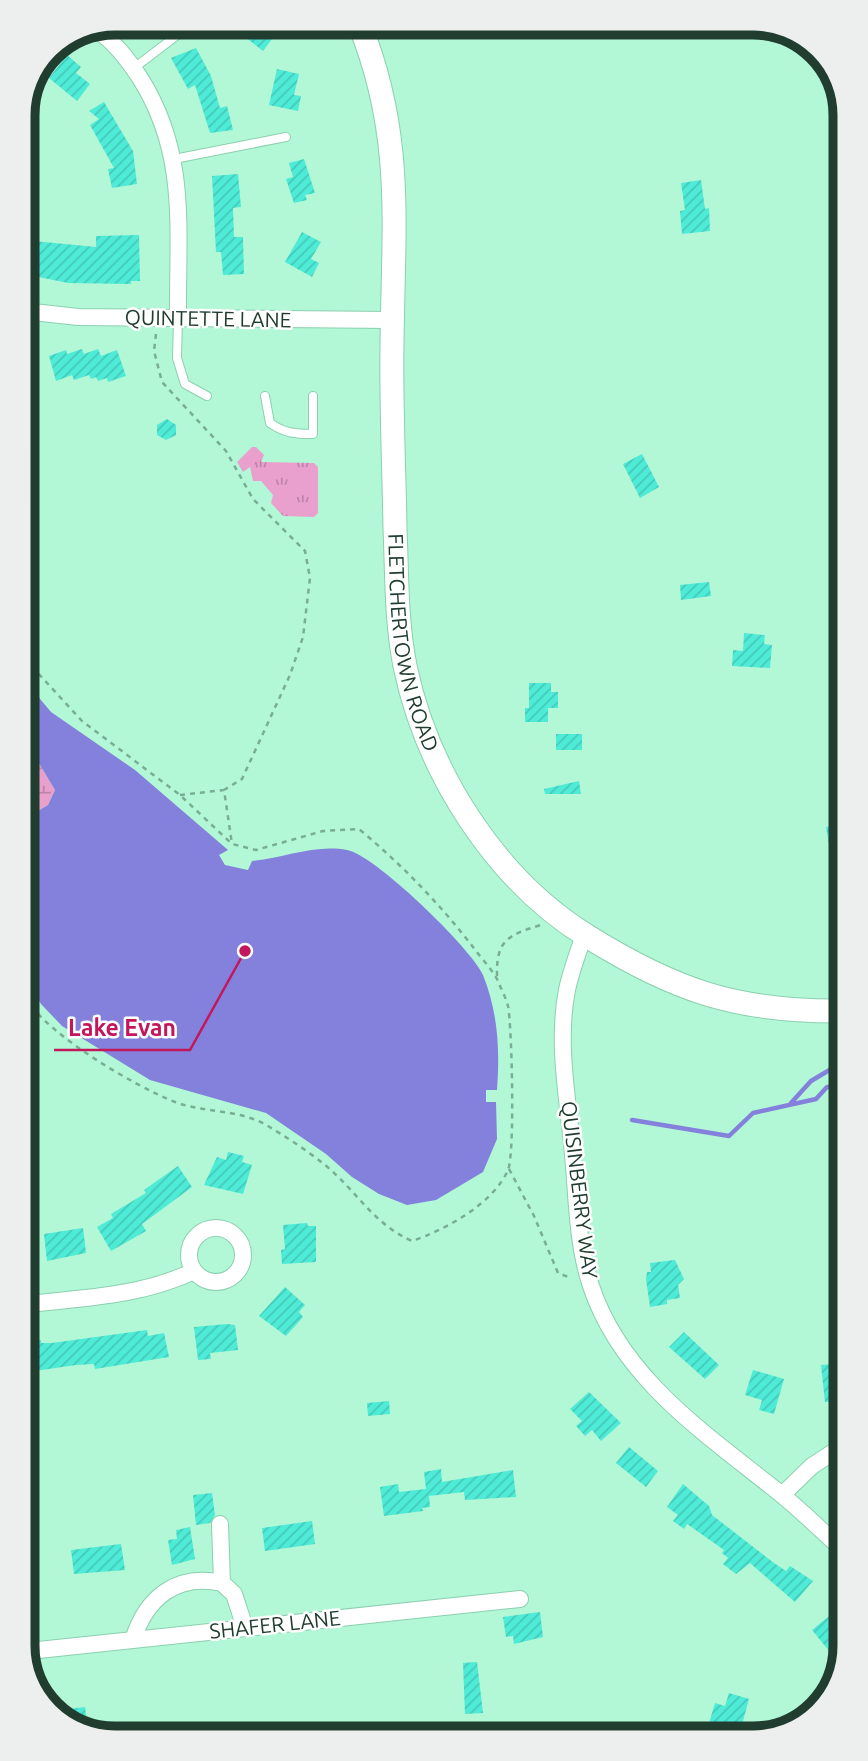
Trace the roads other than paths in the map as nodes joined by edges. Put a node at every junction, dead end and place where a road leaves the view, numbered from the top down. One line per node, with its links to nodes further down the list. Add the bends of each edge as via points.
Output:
1 (177, 35): 4 (lane)
2 (363, 35): 9 (street, FLETCHERTOWN ROAD, via 381,86 391,141)
3 (103, 36): 4 (street)
4 (134, 68): 6 (street, via 163,118)
5 (286, 137): 6 (lane)
6 (174, 159): 8 (street)
7 (35, 312): 8 (street, QUINTETTE LANE)
8 (178, 319): 9 (street, QUINTETTE LANE); 10 (lane, via 177,358 184,384)
9 (392, 320): 13 (street, FLETCHERTOWN ROAD, via 399,624 413,696 437,759 465,811 519,881)
10 (207, 396)
11 (265, 396): 12 (lane, via 270,423 281,432 313,434)
12 (313, 396)
13 (584, 934): 14 (street, FLETCHERTOWN ROAD, via 645,971 723,999 784,1009); 18 (street, QUISINBERRY WAY, via 567,989 563,1033 588,1274 601,1310 629,1359 696,1427)
14 (833, 1010)
15 (194, 1271): 16 (street, via 173,1282 128,1293)
16 (35, 1303)
17 (833, 1452): 18 (street)
18 (782, 1495): 20 (street, QUISINBERRY WAY)
19 (220, 1524): 21 (street)
20 (833, 1541)
21 (222, 1583): 23 (street, via 234,1594); 24 (street, via 195,1581 169,1590 144,1610)
22 (520, 1599): 23 (street, SHAFER LANE)
23 (245, 1628): 24 (street, SHAFER LANE)
24 (133, 1640): 25 (street, SHAFER LANE)
25 (36, 1650)

